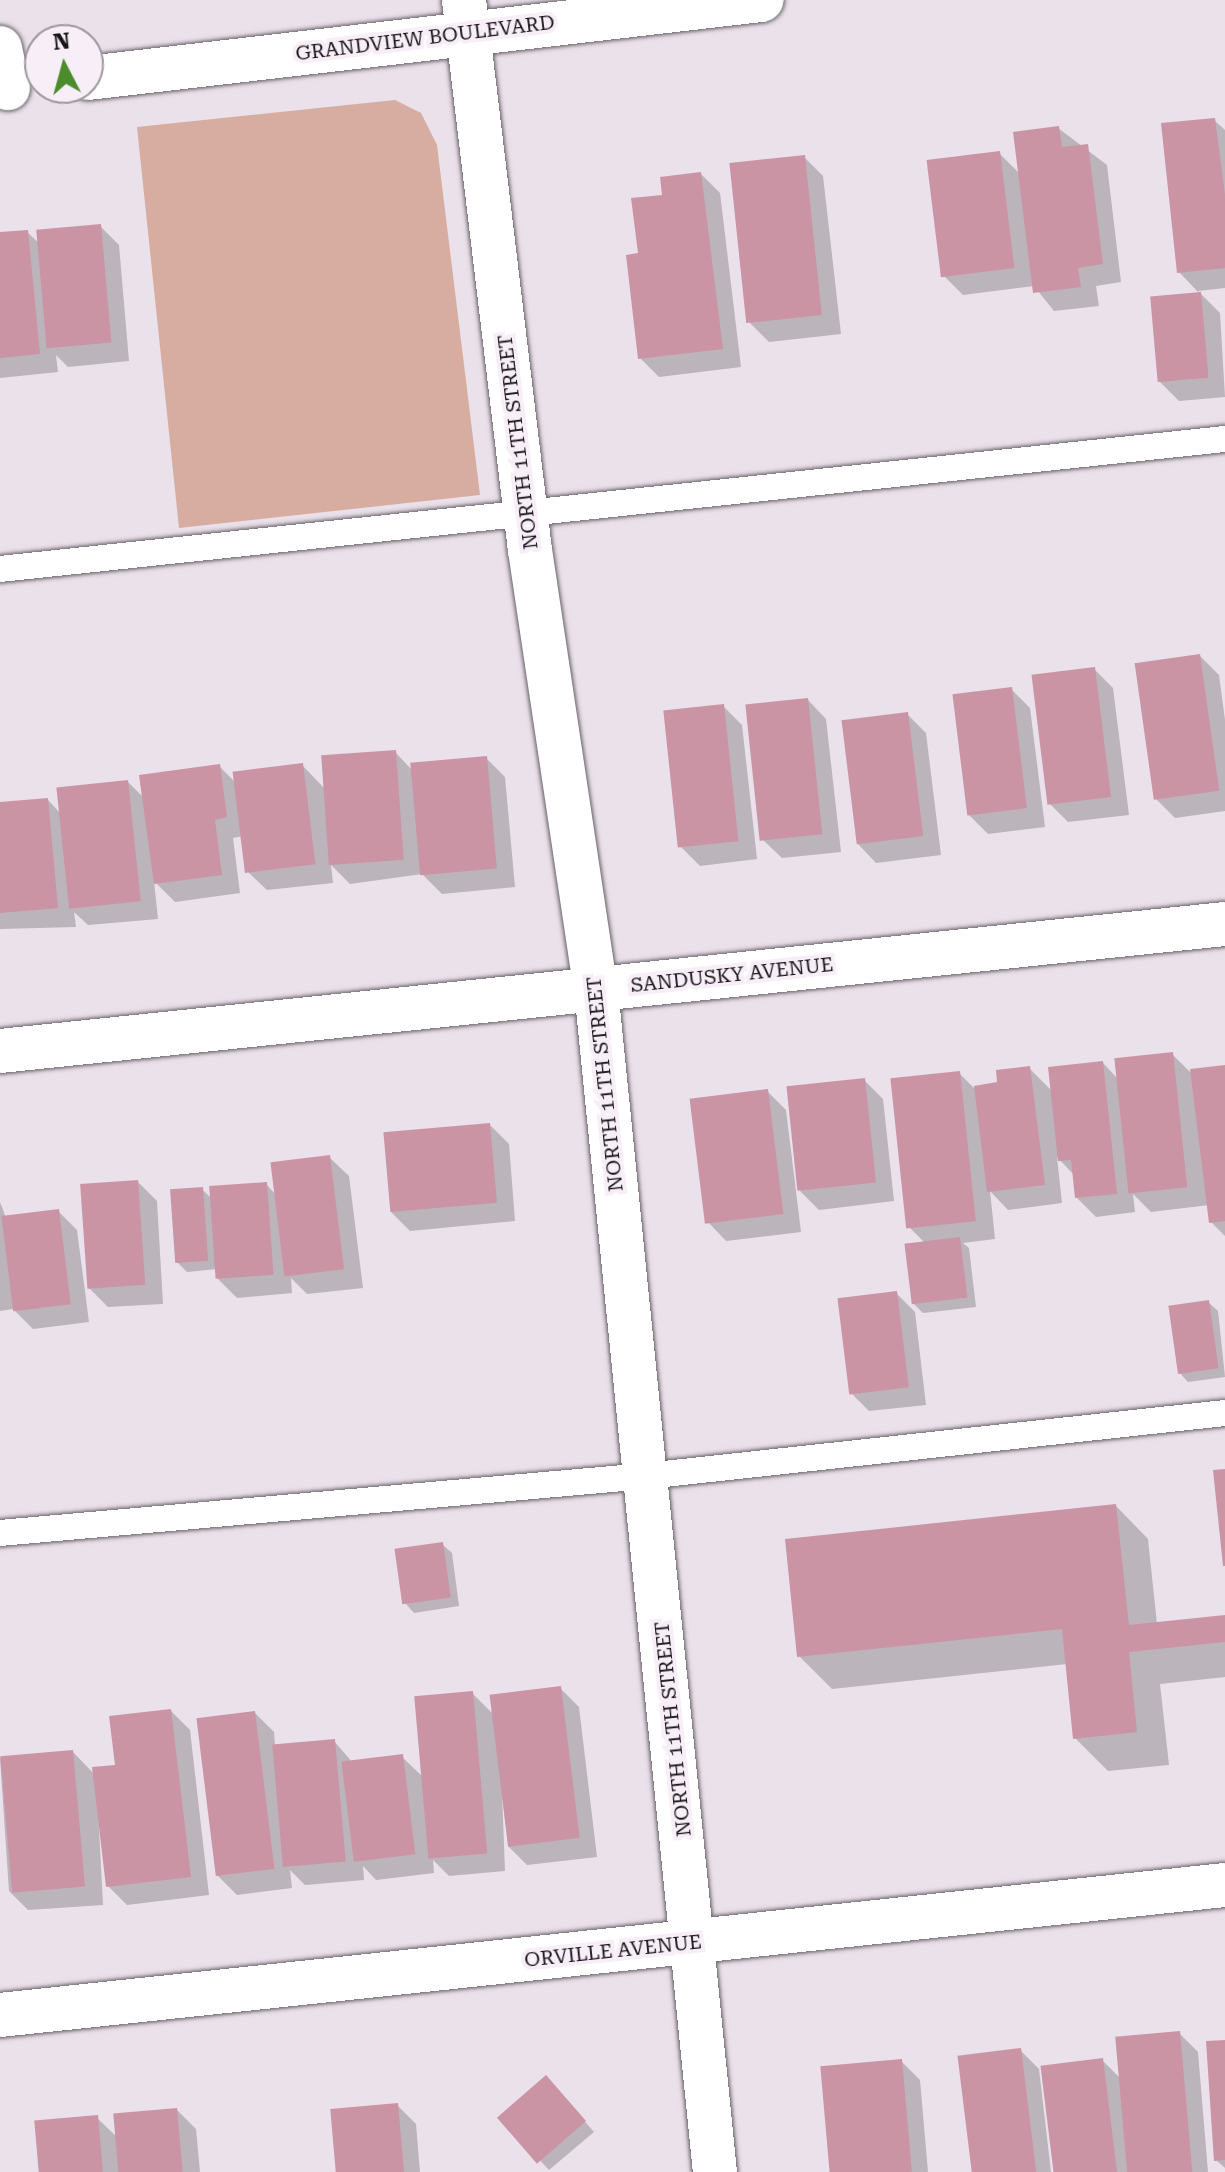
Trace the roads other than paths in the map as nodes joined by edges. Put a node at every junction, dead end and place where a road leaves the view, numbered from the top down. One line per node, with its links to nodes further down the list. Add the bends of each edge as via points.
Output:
1 (761, 0): 2 (street, GRANDVIEW BOULEVARD)
2 (466, 16): 3 (street, GRANDVIEW BOULEVARD); 5 (street, NORTH 11TH STREET)
3 (104, 75)
4 (1225, 439): 5 (lane)
5 (526, 514): 6 (lane); 8 (street, NORTH 11TH STREET)
6 (0, 569)
7 (1225, 924): 8 (street, SANDUSKY AVENUE)
8 (596, 989): 9 (street, SANDUSKY AVENUE); 11 (street, NORTH 11TH STREET)
9 (0, 1051)
10 (1225, 1413): 11 (lane)
11 (646, 1476): 12 (lane); 14 (street, NORTH 11TH STREET)
12 (0, 1533)
13 (1225, 1885): 14 (street, ORVILLE AVENUE)
14 (695, 1942): 15 (street, ORVILLE AVENUE); 16 (street, NORTH 11TH STREET)
15 (0, 2015)
16 (715, 2172)

